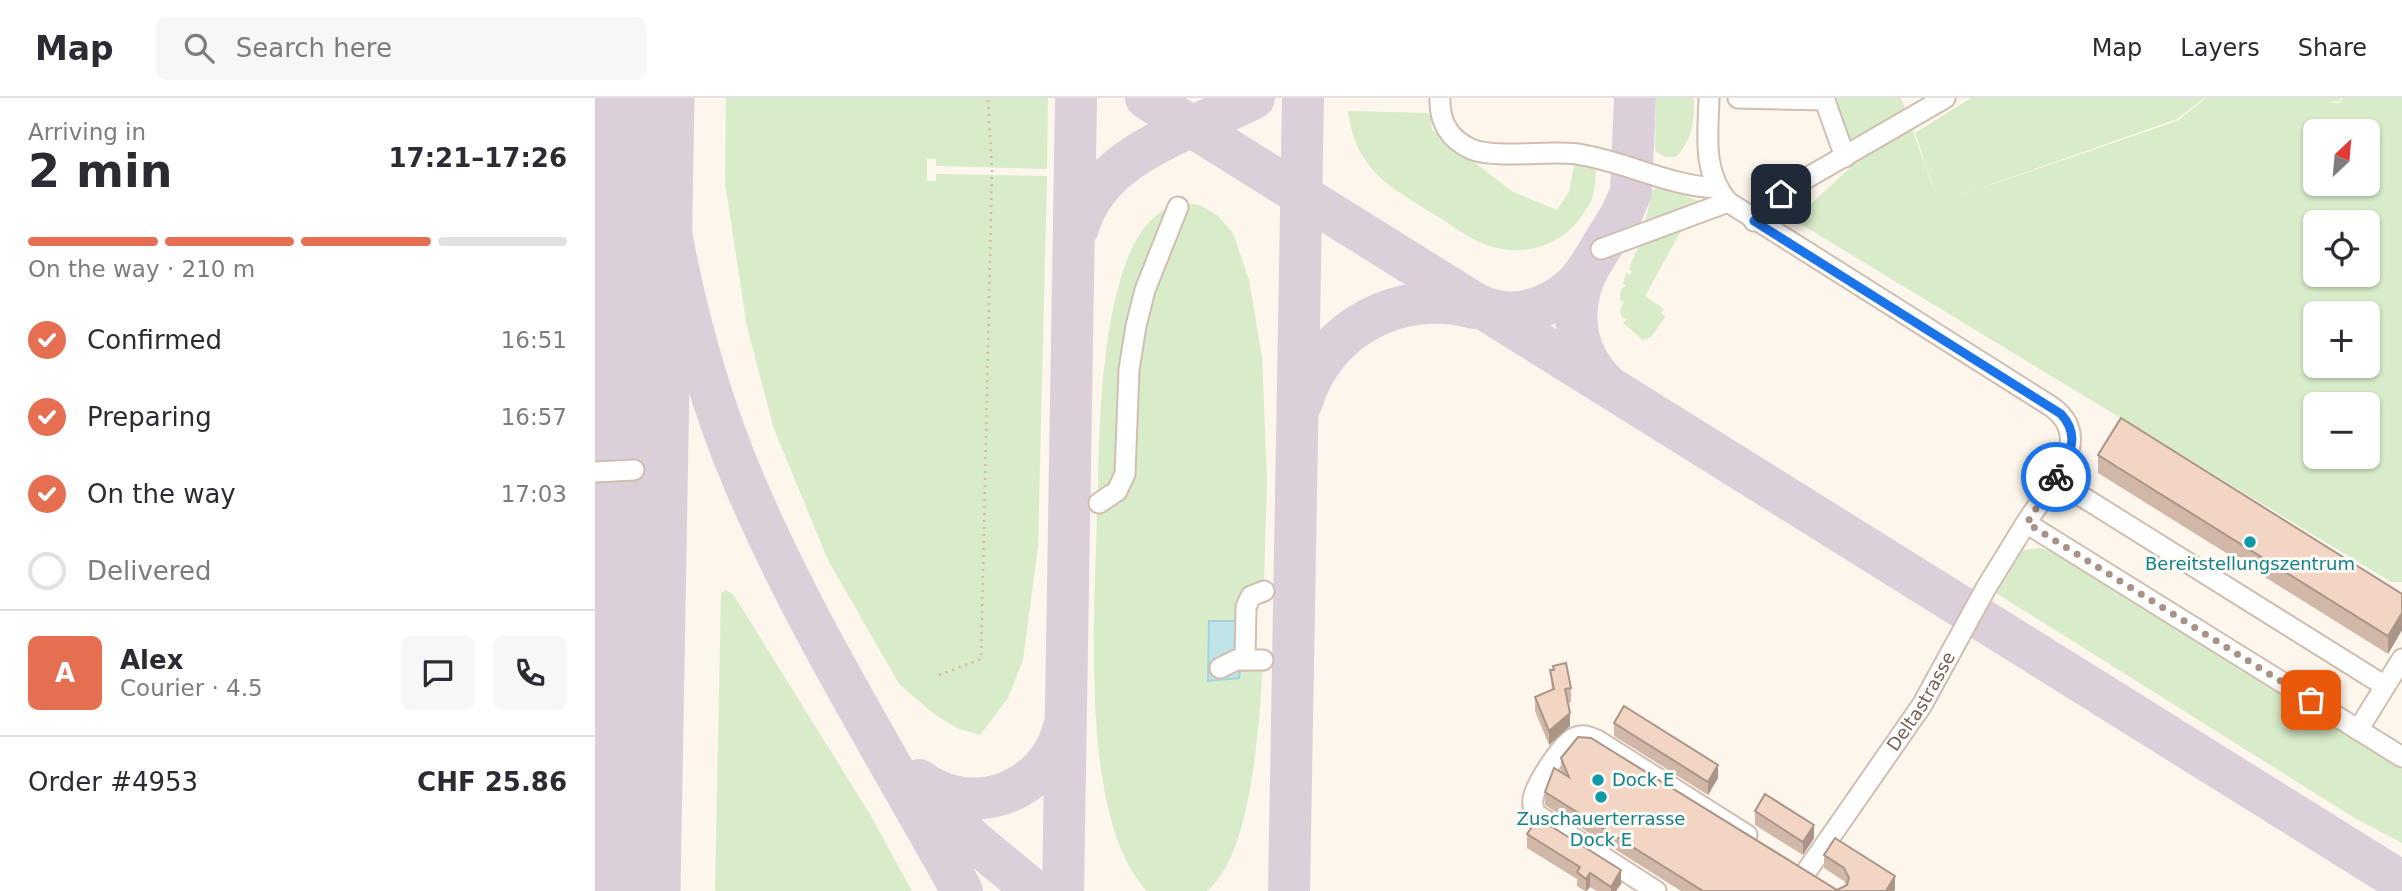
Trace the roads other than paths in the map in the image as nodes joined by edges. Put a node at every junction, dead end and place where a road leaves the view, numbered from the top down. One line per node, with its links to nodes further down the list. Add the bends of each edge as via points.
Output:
1 (1440, 98): 7 (lane, via 1444,124 1454,138 1470,148 1581,154)
2 (1709, 98): 7 (lane, via 1708,156)
3 (1738, 98): 5 (lane)
4 (1945, 98): 6 (lane)
5 (1824, 99): 6 (lane)
6 (1845, 157): 9 (lane, via 1770,201)
7 (1723, 195): 9 (lane); 10 (lane)
8 (1178, 207): 14 (lane, via 1136,326 1125,474 1117,491)
9 (1754, 221): 13 (lane, Deltastrasse, via 2061,414 2073,438)
10 (1601, 249)
11 (635, 470): 12 (lane)
12 (595, 472)
13 (2054, 479): 15 (lane, Deltastrasse); 19 (lane)
14 (1098, 503)
15 (2027, 523): 20 (lane); 23 (lane, Deltastrasse, via 1986,587 1922,705 1801,868)
16 (1264, 591): 18 (lane, via 1251,596 1246,607 1254,660 1236,660)
17 (2402, 659): 19 (lane)
18 (1220, 668)
19 (2385, 686): 20 (lane)
20 (2358, 730): 21 (lane)
21 (2402, 757)
22 (1761, 843): 24 (lane, via 1597,740 1573,737 1535,791 1536,814)
23 (1827, 885)
24 (1656, 891)

